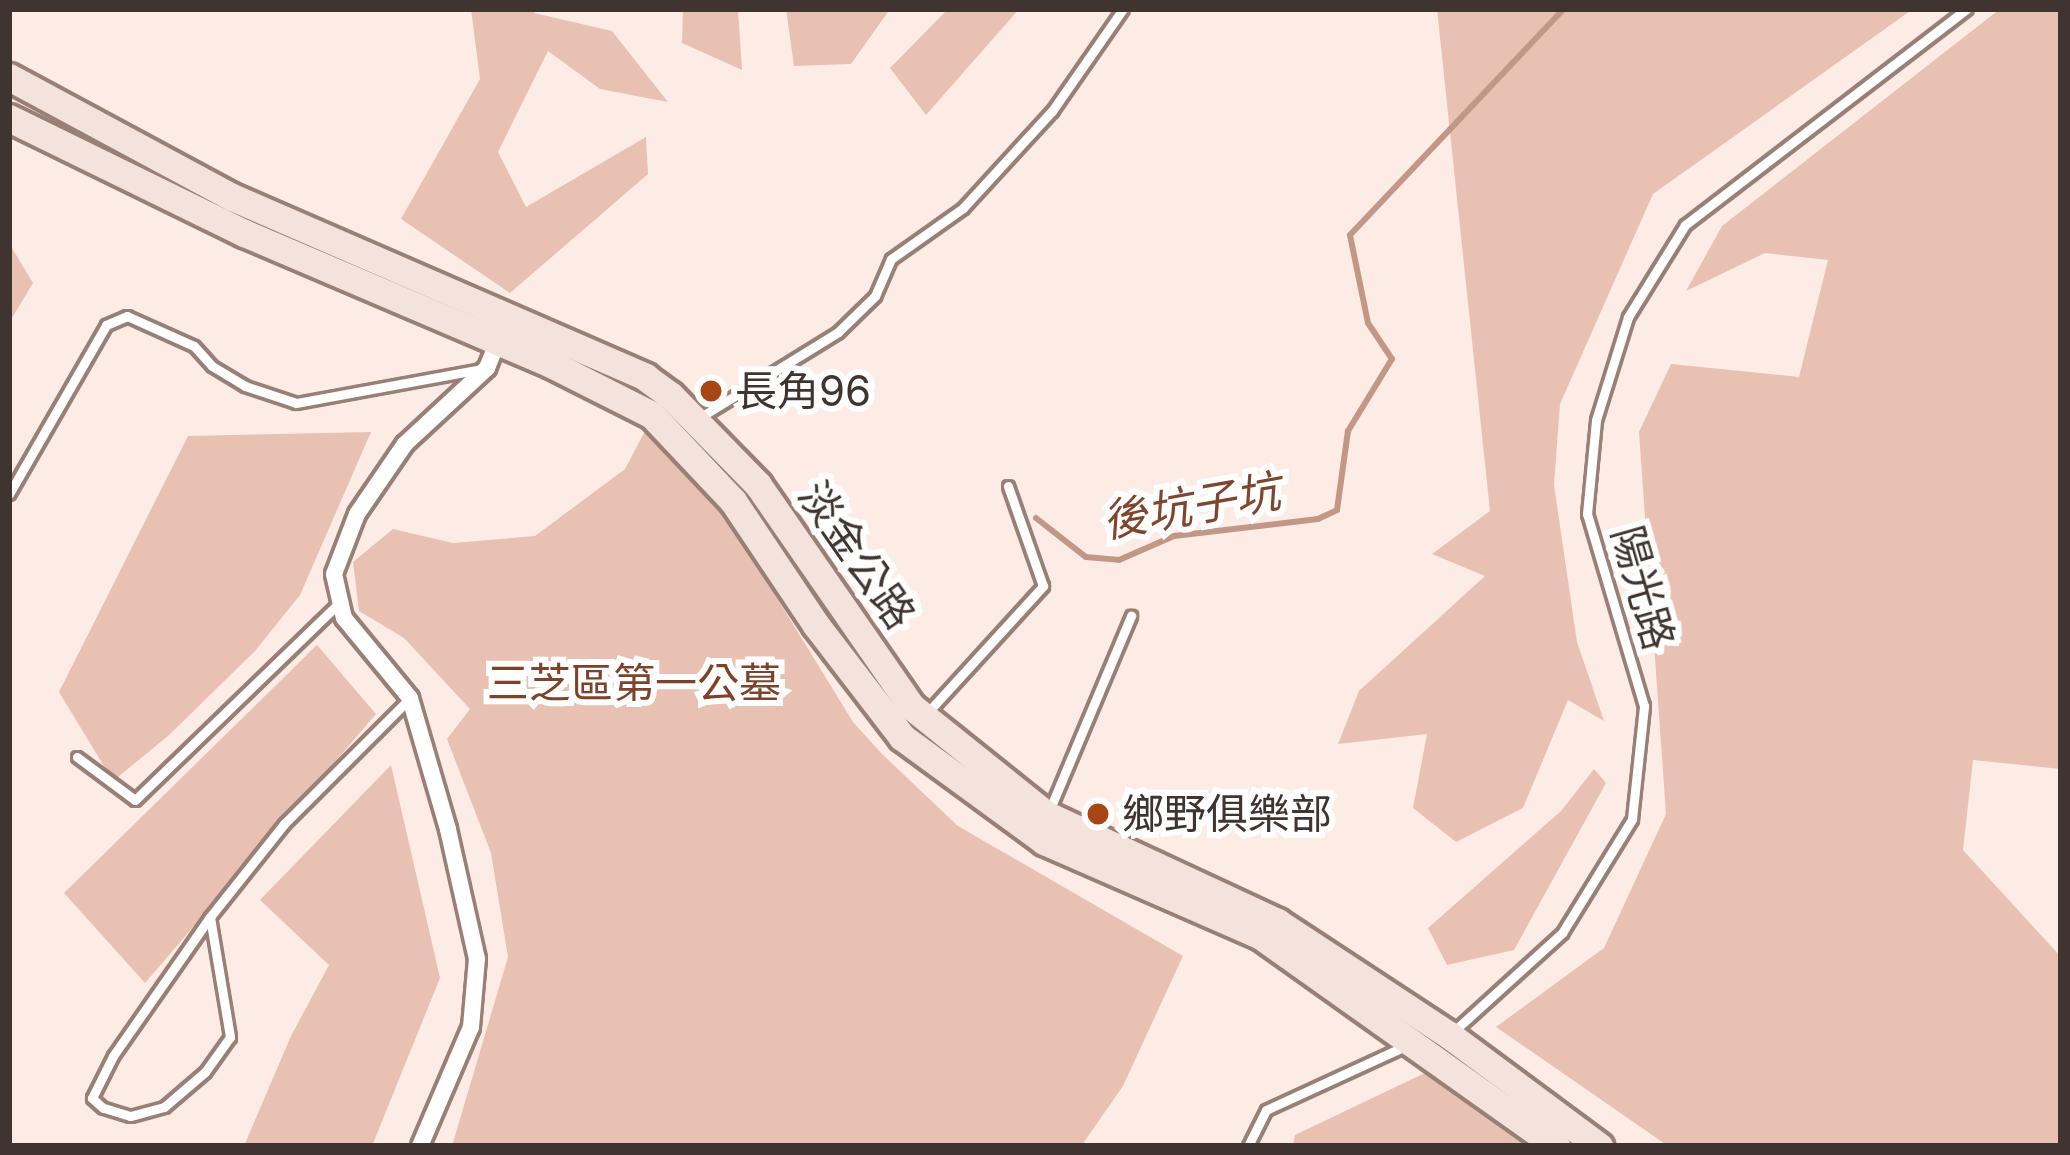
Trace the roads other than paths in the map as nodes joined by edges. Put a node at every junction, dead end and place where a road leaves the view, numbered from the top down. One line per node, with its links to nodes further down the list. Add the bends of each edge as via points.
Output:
1 (1123, 9): 7 (lane, via 1052,111 963,208 891,259 875,296)
2 (1967, 9): 19 (lane, 陽光路, via 1685,225 1628,316 1596,420 1587,514 1644,706 1632,819 1562,933)
3 (9, 77): 5 (main road, 淡金公路)
4 (9, 118): 5 (main road, 淡金公路, via 244,232)
5 (504, 329): 6 (street); 7 (main road, 淡金公路, via 645,377); 13 (main road, 淡金公路, via 652,415 733,501)
6 (487, 368): 9 (lane, via 296,403 245,386 194,346 127,316 106,325); 10 (street, via 405,444 357,514 334,574)
7 (694, 421): 12 (main road, 淡金公路, via 758,485)
8 (1008, 486): 15 (lane, via 1043,586)
9 (9, 494)
10 (340, 602): 14 (street, via 344,618); 16 (lane, via 135,800)
11 (1131, 616): 17 (lane)
12 (868, 644): 13 (main road); 15 (main road, 淡金公路)
13 (844, 661): 20 (main road, 淡金公路, via 902,736 1044,841 1261,936)
14 (410, 698): 18 (lane, via 284,824); 21 (street, via 477,959 471,1027)
15 (924, 716): 17 (main road, 淡金公路)
16 (77, 757)
17 (1047, 815): 19 (main road, 淡金公路, via 1277,922)
18 (210, 917): 18 (lane, via 113,1056 92,1098 103,1108 130,1116 164,1107 205,1072 230,1036)
19 (1449, 1035): 20 (lane); 24 (main road, 淡金公路)
20 (1414, 1042): 22 (lane, via 1266,1110); 23 (main road, 淡金公路)
21 (420, 1146)
22 (1248, 1146)
23 (1556, 1146)
24 (1598, 1146)

